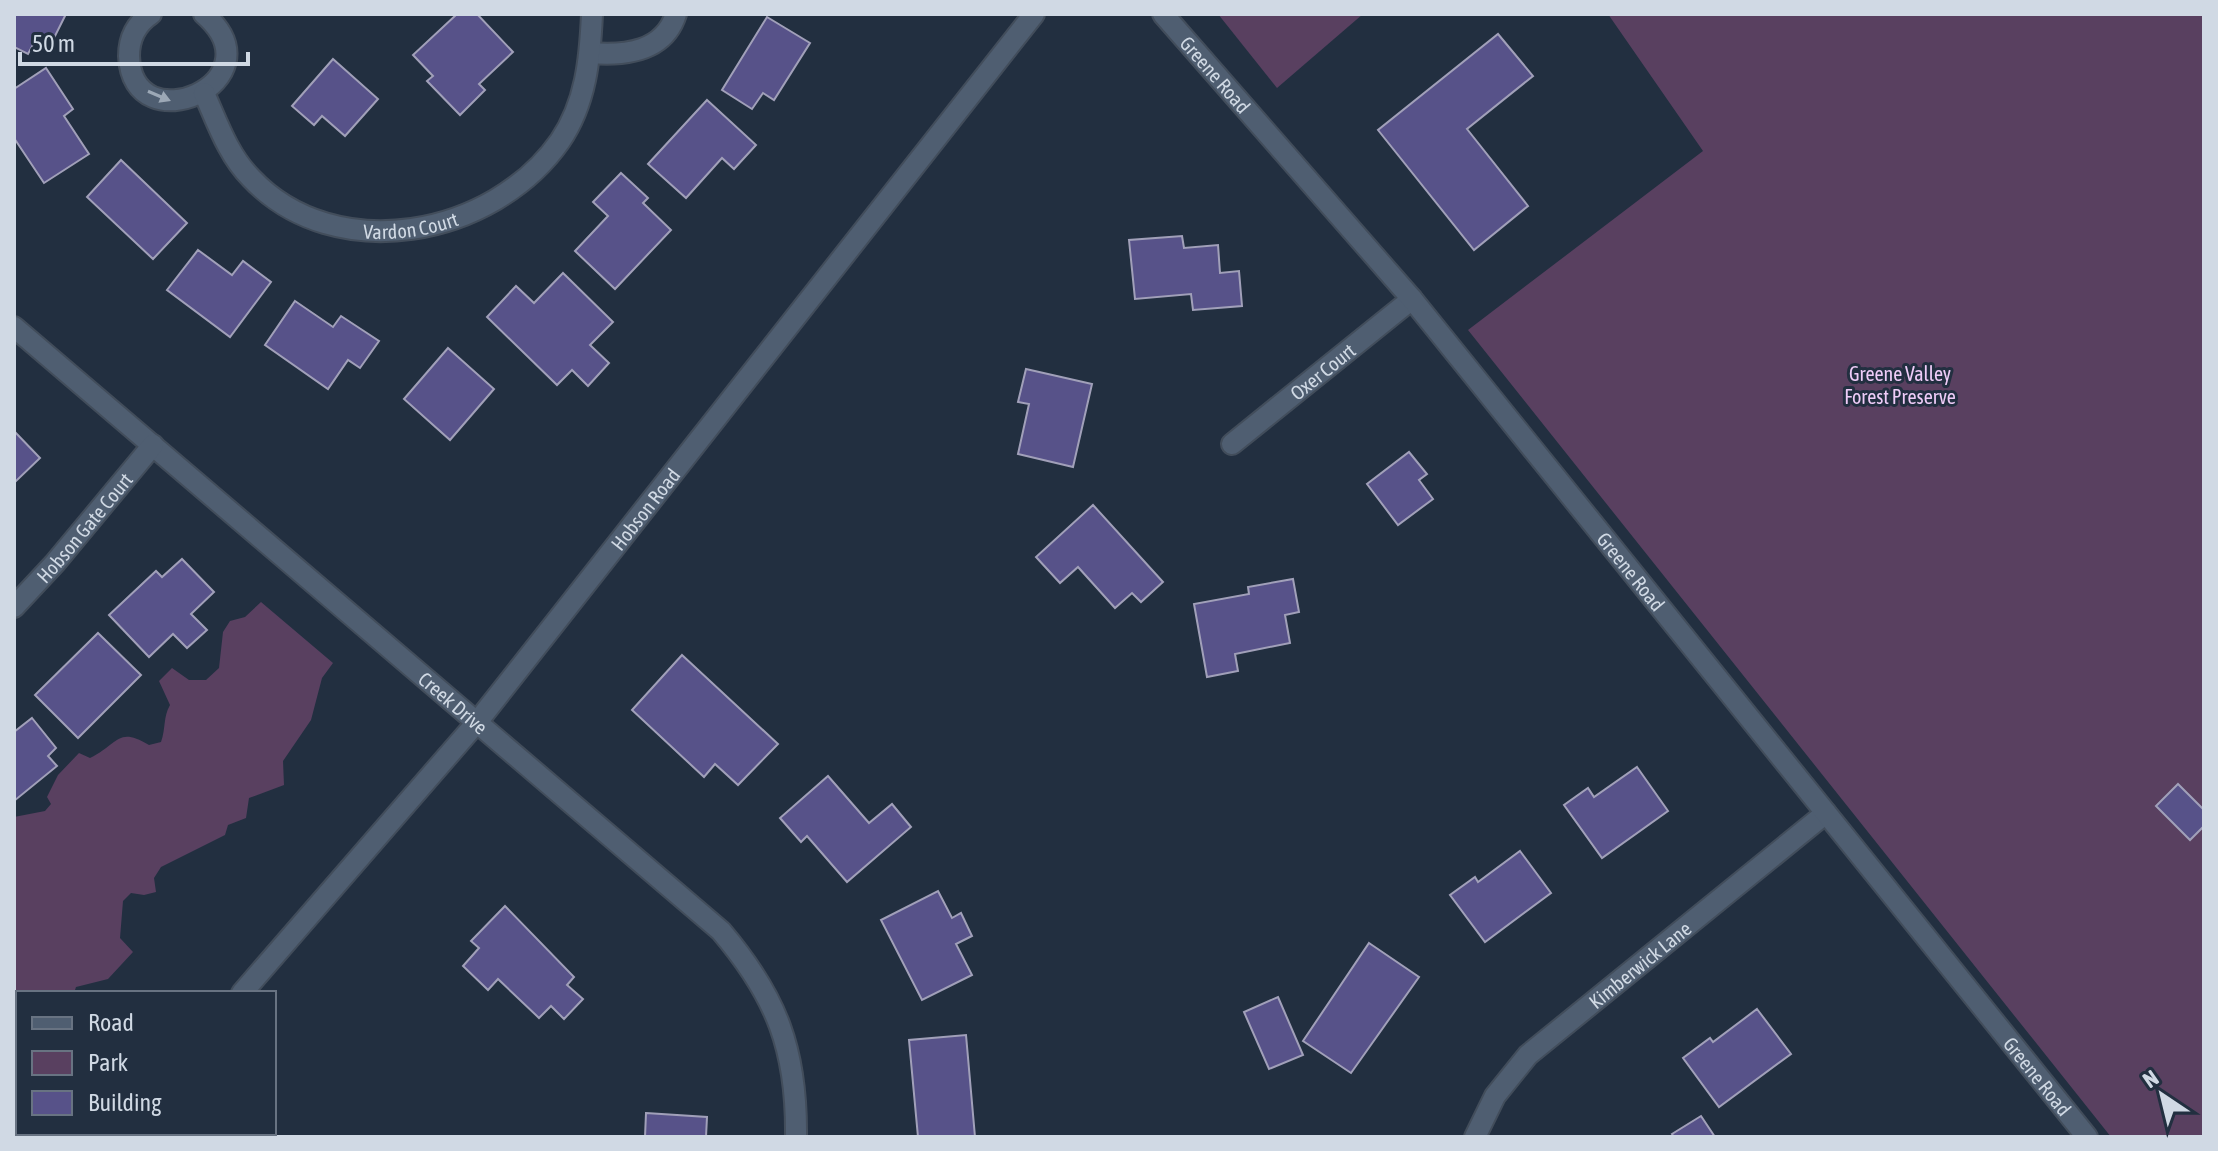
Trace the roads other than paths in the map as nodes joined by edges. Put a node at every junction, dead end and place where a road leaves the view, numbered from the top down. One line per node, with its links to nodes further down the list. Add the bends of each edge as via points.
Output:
1 (151, 14): 8 (street, one-way to 8, via 133,33 129,48 135,78 159,98 174,102)
2 (204, 14): 8 (street, via 222,37 225,52 215,82)
3 (592, 14): 7 (street, Vardon Court)
4 (676, 14): 7 (street, via 672,27 649,47 618,55)
5 (1034, 14): 14 (street, Hobson Road)
6 (1163, 14): 9 (street, Greene Road)
7 (590, 53): 8 (street, Vardon Court, via 576,112 536,171 483,209 419,229 346,228 281,201 240,165)
8 (204, 93)
9 (1412, 299): 11 (street, Oxer Court); 15 (street, Greene Road)
10 (14, 327): 12 (street, Creek Drive)
11 (1232, 444)
12 (153, 445): 13 (street, Hobson Gate Court); 14 (street, Creek Drive)
13 (14, 607)
14 (478, 721): 16 (street, Hobson Road); 17 (street, Creek Drive, via 721,931 749,963 770,999 789,1050)
15 (1826, 813): 18 (street, Kimberwick Lane, via 1528,1055 1495,1096); 19 (street, Greene Road)
16 (244, 991)
17 (796, 1137)
18 (1475, 1137)
19 (2087, 1137)

